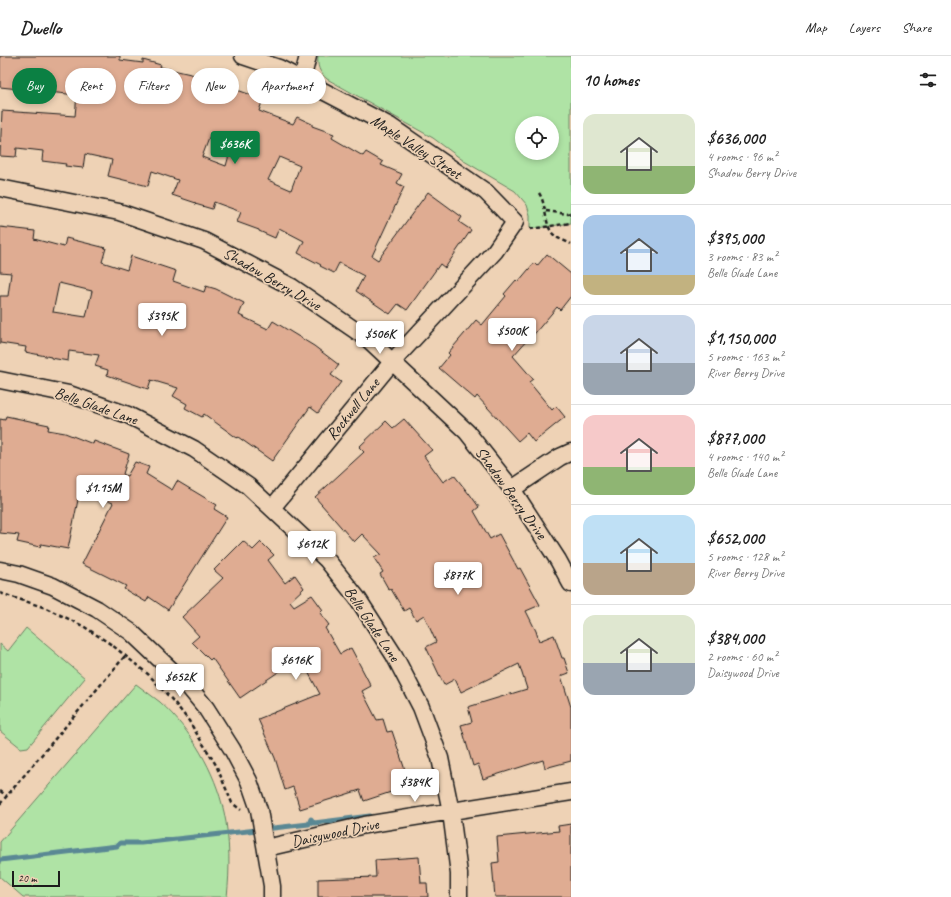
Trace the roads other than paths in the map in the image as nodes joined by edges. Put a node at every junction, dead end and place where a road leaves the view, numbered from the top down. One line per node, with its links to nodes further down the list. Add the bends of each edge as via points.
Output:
1 (243, 56): 3 (street, Maple Valley Street)
2 (308, 56): 4 (street)
3 (279, 68)
4 (305, 68)
5 (326, 93): 7 (street, Maple Valley Street, via 390,126 486,192)
6 (0, 188): 8 (street, Shadow Berry Drive, via 119,212 204,241 292,287 368,339)
7 (515, 222): 8 (street, Rockwell Lane, via 495,252)
8 (392, 362): 11 (street, Shadow Berry Drive, via 467,432); 12 (street, Rockwell Lane)
9 (0, 380): 12 (street, Belle Glade Lane, via 69,394 128,414 194,449 248,486)
10 (571, 452): 11 (street)
11 (512, 490): 14 (street, Shadow Berry Drive)
12 (272, 508): 16 (street, Belle Glade Lane, via 327,560 358,600 394,655 421,707 440,758)
13 (0, 570): 17 (street, via 53,586 97,609 131,632 188,686 206,708 249,781 260,810)
14 (571, 584)
15 (571, 792): 16 (street, Daisywood Drive)
16 (452, 812): 17 (street, Daisywood Drive, via 365,825); 19 (street, Belle Glade Lane)
17 (266, 848): 18 (street)
18 (272, 897)
19 (459, 897)

